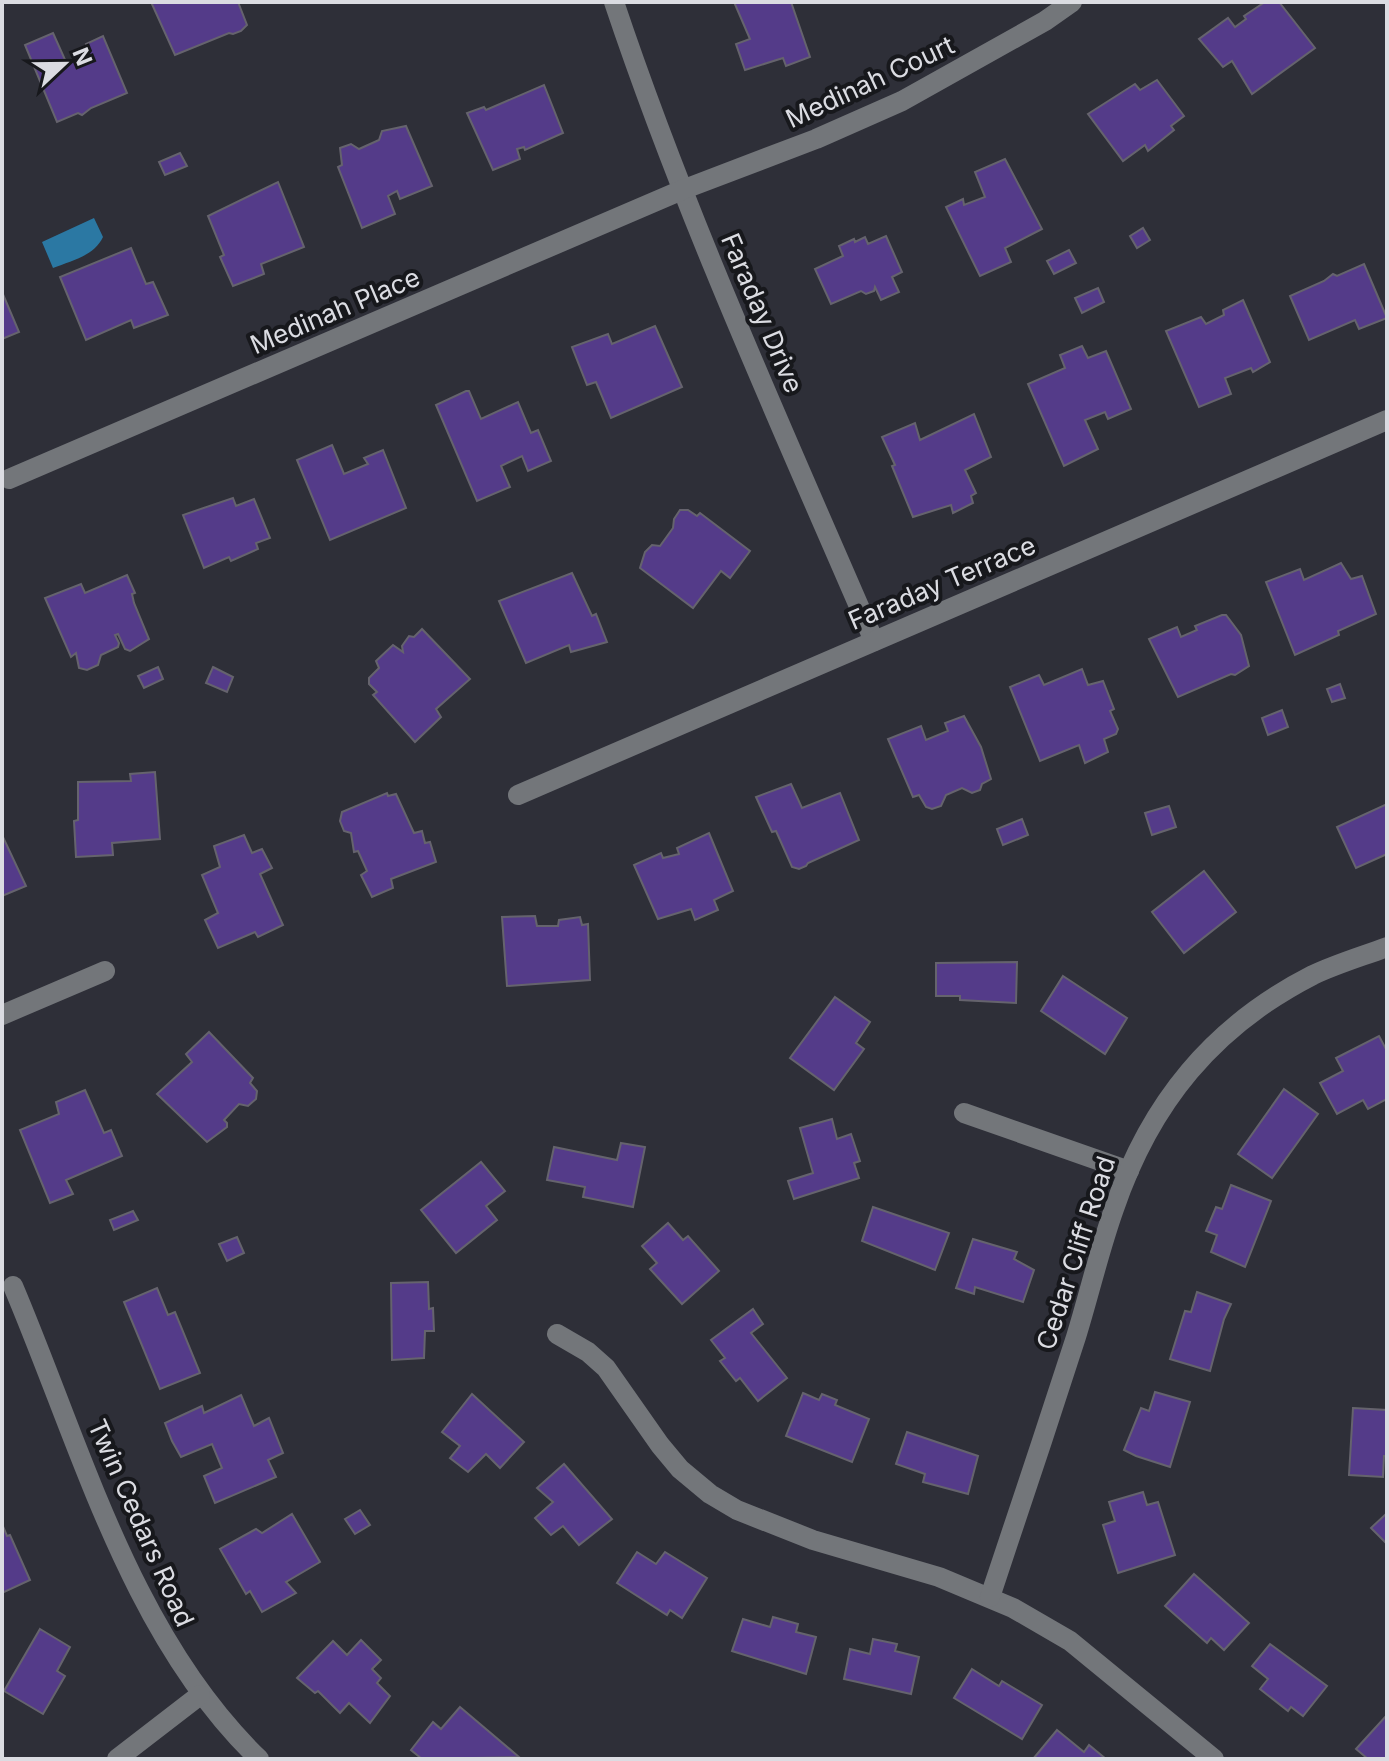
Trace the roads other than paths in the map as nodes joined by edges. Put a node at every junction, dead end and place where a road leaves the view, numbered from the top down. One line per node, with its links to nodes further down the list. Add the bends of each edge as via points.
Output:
1 (614, 2): 3 (street, Faraday Drive)
2 (1072, 2): 3 (street, Medinah Court, via 902,101)
3 (682, 190): 5 (street, Medinah Place); 6 (street, Faraday Drive)
4 (1387, 420): 6 (street, Faraday Terrace)
5 (9, 479)
6 (874, 641): 7 (street, Faraday Terrace)
7 (518, 795)
8 (1387, 947): 12 (street, Cedar Cliff Road, via 1316,974 1237,1023 1192,1066 1161,1107)
9 (105, 971): 10 (street)
10 (2, 1015)
11 (964, 1113): 12 (street)
12 (1129, 1171): 15 (street, Cedar Cliff Road)
13 (13, 1286): 16 (street, Twin Cedars Road, via 145,1603)
14 (557, 1334): 15 (street, via 606,1368 660,1445 710,1494 813,1540)
15 (990, 1597): 19 (street, via 1070,1641)
16 (200, 1695): 17 (street); 18 (street, Twin Cedars Road)
17 (117, 1759)
18 (259, 1759)
19 (1214, 1759)

